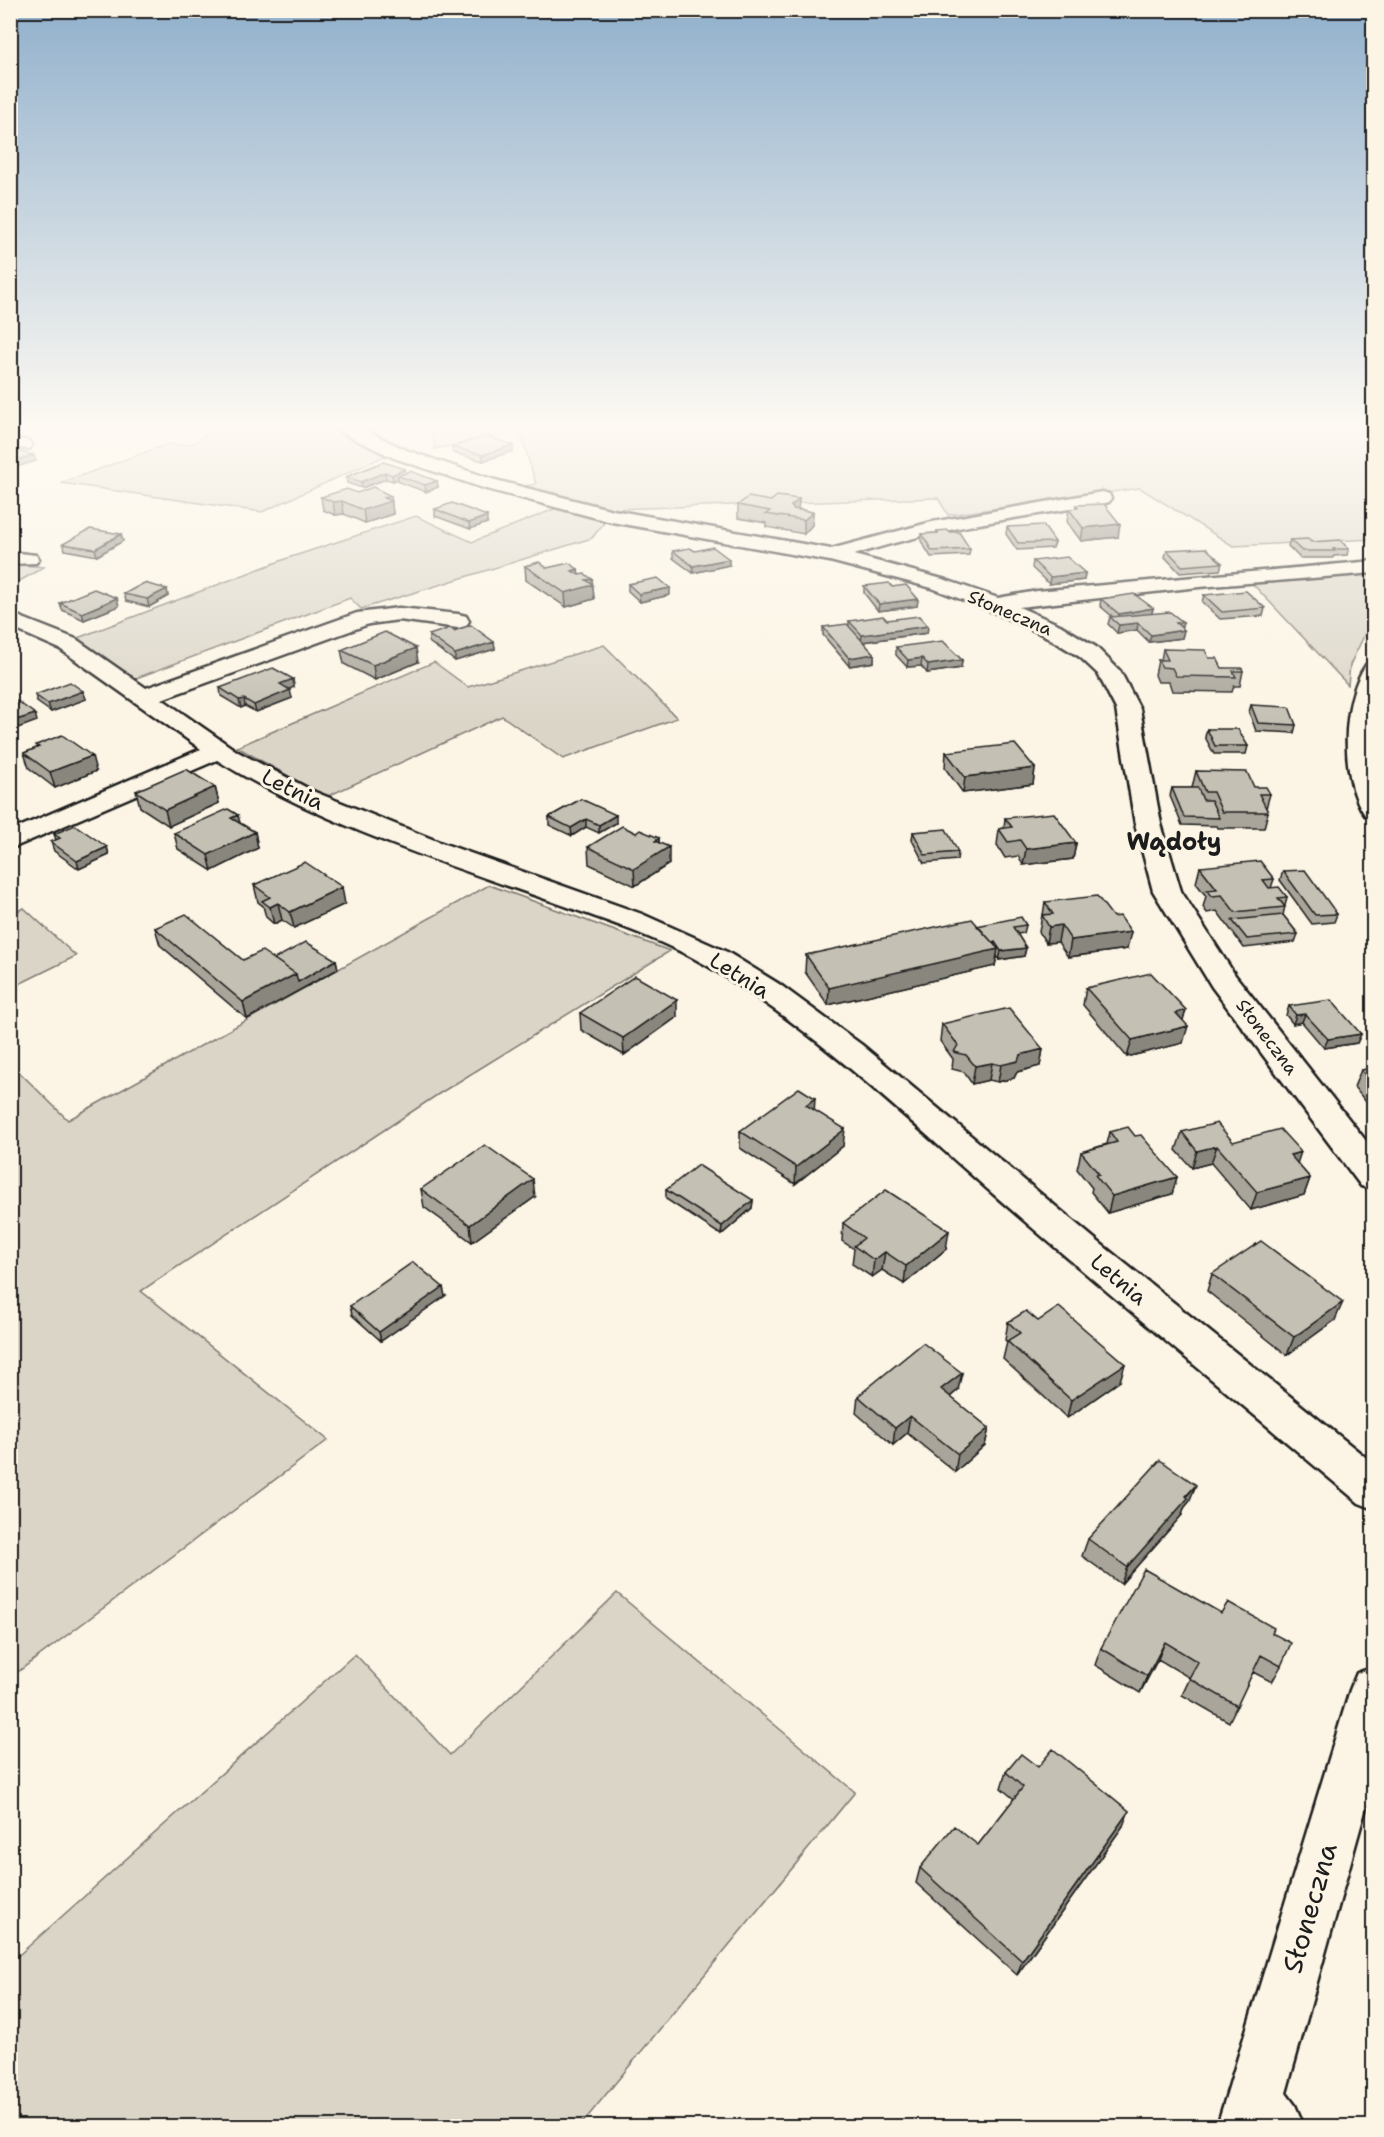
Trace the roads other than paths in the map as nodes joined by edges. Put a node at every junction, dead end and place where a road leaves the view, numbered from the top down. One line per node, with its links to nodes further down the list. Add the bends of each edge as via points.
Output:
1 (661, 525): 3 (street, Słoneczna)
2 (945, 525): 3 (street)
3 (832, 555): 5 (street, Słoneczna, via 939,584)
4 (1374, 567): 5 (street, via 1037,597)
5 (997, 605): 13 (street, Słoneczna, via 1052,630 1088,652 1108,670 1128,709 1148,824 1167,891 1223,980)
6 (10, 619): 9 (street, Letnia, via 68,644)
7 (458, 621): 9 (street, via 399,614 365,618)
8 (1374, 670): 11 (street, via 1361,706 1358,734 1361,767)
9 (144, 697): 10 (street, Letnia)
10 (219, 750): 12 (street); 14 (street, Letnia, via 306,798 432,849 632,920 716,958 768,991 850,1052)
11 (1374, 809)
12 (10, 842)
13 (1374, 1178)
14 (1374, 1490)
15 (1374, 1690): 16 (street, Słoneczna)
16 (1259, 2118)

